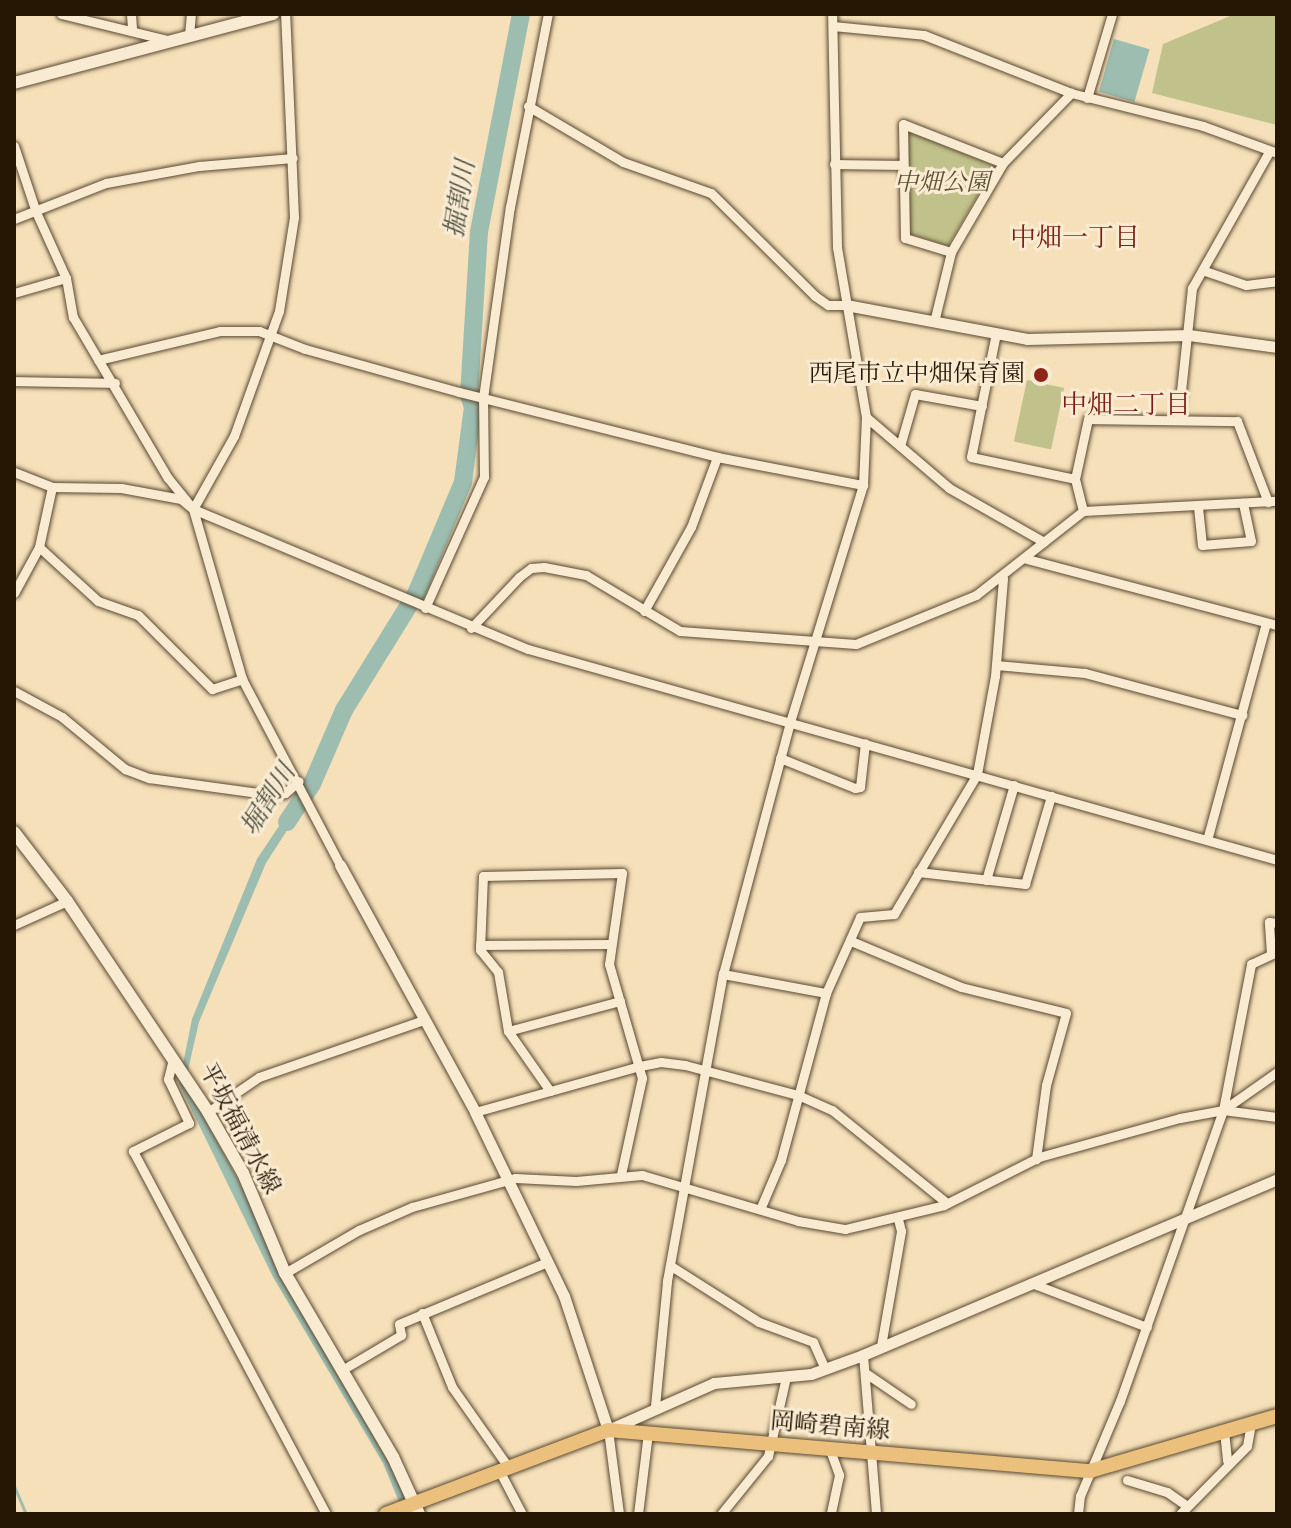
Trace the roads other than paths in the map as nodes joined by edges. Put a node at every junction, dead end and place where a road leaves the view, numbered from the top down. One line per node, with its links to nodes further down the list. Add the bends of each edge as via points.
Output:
1 (61, 14): 9 (street)
2 (131, 14): 11 (street)
3 (191, 14): 12 (street)
4 (273, 14): 12 (main road)
5 (285, 14): 20 (street)
6 (548, 14): 17 (street)
7 (832, 14): 10 (street)
8 (1112, 14): 16 (street)
9 (104, 18): 11 (street)
10 (833, 26): 15 (street, via 924,35); 22 (street)
11 (132, 30): 13 (street)
12 (189, 36): 13 (main road)
13 (171, 41): 14 (main road)
14 (14, 83)
15 (1071, 93): 16 (street); 21 (street)
16 (1087, 98): 19 (street, via 1203,126)
17 (528, 106): 31 (street, via 623,162 711,193 815,296 828,305); 40 (street)
18 (14, 146): 24 (street)
19 (1273, 152): 27 (street)
20 (293, 158): 24 (street, via 199,166 106,183); 35 (street, via 294,217)
21 (1003, 163): 23 (street, via 903,124); 26 (street)
22 (834, 164): 23 (street); 31 (street, via 837,247)
23 (901, 165): 26 (street, via 905,238)
24 (36, 212): 25 (street); 28 (street)
25 (14, 219)
26 (951, 252): 32 (street)
27 (1205, 271): 29 (street, via 1246,285); 34 (street, via 1192,288)
28 (66, 278): 30 (street); 37 (street, via 73,317)
29 (1277, 281)
30 (14, 293)
31 (846, 305): 32 (street); 42 (street)
32 (934, 322): 33 (street)
33 (996, 333): 34 (street, via 1027,339); 41 (street)
34 (1189, 335): 36 (street); 43 (street)
35 (270, 338): 37 (street, via 259,331 220,331); 40 (street); 53 (street, via 234,436)
36 (1277, 347)
37 (98, 360): 39 (street)
38 (14, 381): 39 (street)
39 (115, 383): 53 (street, via 168,478)
40 (483, 398): 45 (street); 60 (street, via 484,477)
41 (982, 406): 44 (street, via 915,394); 47 (street, via 971,457)
42 (866, 417): 44 (street); 48 (street)
43 (1178, 419): 47 (street, via 1088,419); 50 (street, via 1237,421)
44 (900, 446): 55 (street, via 949,488)
45 (717, 457): 48 (street); 61 (street, via 691,527)
46 (14, 472): 49 (street)
47 (1075, 479): 54 (street)
48 (863, 485): 65 (street)
49 (52, 487): 53 (street, via 121,488 181,499); 56 (street)
50 (1272, 501): 51 (street)
51 (1243, 503): 52 (street); 52 (street, via 1251,541 1202,545)
52 (1198, 507): 54 (street)
53 (193, 509): 60 (street); 67 (street)
54 (1083, 511): 55 (street)
55 (1044, 542): 57 (street)
56 (39, 547): 59 (street); 67 (street, via 98,601 138,615 212,689)
57 (1027, 559): 58 (street); 62 (street)
58 (1003, 578): 65 (street, via 905,628 856,644); 66 (street)
59 (14, 593)
60 (425, 608): 64 (street)
61 (644, 611): 64 (street, via 586,575 531,568); 65 (street, via 680,631)
62 (1266, 623): 63 (street); 69 (street)
63 (1277, 625)
64 (471, 628): 70 (street, via 528,649)
65 (814, 639): 70 (street)
66 (996, 665): 69 (street, via 1085,673); 73 (street)
67 (242, 679): 74 (street)
68 (14, 691): 74 (street, via 62,717 125,769 149,778 273,795)
69 (1242, 715): 78 (street)
70 (790, 722): 71 (street); 72 (street)
71 (865, 743): 72 (street, via 860,787 855,788); 73 (street)
72 (780, 758): 90 (street)
73 (977, 774): 75 (street); 81 (street)
74 (299, 781): 80 (street)
75 (1014, 785): 76 (street); 82 (street)
76 (1051, 796): 78 (street); 82 (street, via 1025,884)
77 (14, 832): 83 (main road, 平坂福清水線)
78 (1207, 840): 79 (street)
79 (1277, 860)
80 (340, 865): 93 (street)
81 (918, 872): 82 (street); 86 (street, via 894,914 860,917)
82 (986, 880)
83 (67, 901): 85 (street); 95 (main road, 平坂福清水線)
84 (1277, 923): 89 (street, via 1269,922)
85 (14, 925)
86 (851, 941): 91 (street); 105 (street, via 961,987 1066,1013 1049,1070)
87 (610, 944): 88 (street); 88 (street, via 622,873 483,876); 92 (street, via 609,964)
88 (480, 945): 94 (street, via 498,972)
89 (1274, 953): 101 (street, via 1251,964)
90 (723, 974): 91 (street); 97 (street)
91 (826, 993): 100 (street)
92 (620, 1001): 94 (street); 96 (street)
93 (424, 1020): 102 (street, via 259,1077); 103 (street)
94 (508, 1031): 99 (street)
95 (174, 1055): 102 (main road, 平坂福清水線); 142 (street, via 168,1079 189,1123 133,1151)
96 (640, 1066): 97 (street, via 661,1062); 99 (street); 106 (street)
97 (704, 1072): 100 (street); 109 (street)
98 (1277, 1072): 101 (street)
99 (550, 1091): 103 (street)
100 (798, 1095): 110 (street, via 832,1110 943,1194); 111 (street, via 781,1160)
101 (1223, 1110): 104 (street); 105 (street); 112 (street)
102 (208, 1112): 116 (main road, 平坂福清水線, via 243,1173)
103 (475, 1112): 107 (street)
104 (1277, 1117)
105 (1036, 1159): 110 (street)
106 (621, 1174): 107 (street, via 576,1181); 109 (street)
107 (508, 1179): 114 (street); 116 (street, via 412,1207 359,1230)
108 (1277, 1179): 112 (street)
109 (686, 1186): 111 (street); 115 (street)
110 (947, 1203): 113 (street)
111 (761, 1207): 113 (street, via 798,1221 845,1229)
112 (1185, 1216): 117 (street); 119 (street)
113 (898, 1219): 120 (street, via 901,1231)
114 (547, 1262): 118 (street); 130 (street, via 577,1329)
115 (671, 1266): 122 (street, via 759,1322 813,1342); 127 (street)
116 (285, 1273): 123 (main road, 平坂福清水線)
117 (1031, 1283): 119 (street); 120 (street)
118 (422, 1313): 123 (street, via 399,1324 401,1335 389,1344); 137 (street, via 452,1387)
119 (1147, 1327): 138 (street)
120 (881, 1346): 121 (street)
121 (863, 1355): 122 (street); 124 (street)
122 (825, 1369): 125 (street)
123 (342, 1370): 140 (main road, 平坂福清水線)
124 (867, 1374): 126 (street); 135 (street)
125 (786, 1377): 127 (street, via 714,1383); 133 (street)
126 (911, 1404)
127 (655, 1406): 130 (street)
128 (1277, 1416): 129 (main road, 岡崎碧南線)
129 (1251, 1424): 131 (main road, 岡崎碧南線); 136 (street, via 1247,1446)
130 (608, 1430): 132 (main road, 岡崎碧南線); 137 (main road, 岡崎碧南線); 145 (street)
131 (1224, 1431): 136 (street); 138 (main road, 岡崎碧南線)
132 (648, 1433): 133 (main road, 岡崎碧南線); 146 (street)
133 (770, 1444): 134 (main road, 岡崎碧南線); 147 (street, via 760,1469)
134 (830, 1450): 135 (main road, 岡崎碧南線); 148 (street, via 839,1475)
135 (871, 1453): 138 (main road, 岡崎碧南線); 149 (street)
136 (1227, 1461): 141 (street)
137 (504, 1470): 140 (main road, 岡崎碧南線); 144 (street)
138 (1090, 1471): 150 (street)
139 (1127, 1480): 141 (street, via 1167,1492)
140 (414, 1510): 143 (main road, 岡崎碧南線)
141 (1183, 1510)
142 (326, 1514)
143 (386, 1514)
144 (522, 1514)
145 (619, 1514)
146 (638, 1514)
147 (721, 1514)
148 (831, 1514)
149 (876, 1514)
150 (1078, 1514)

